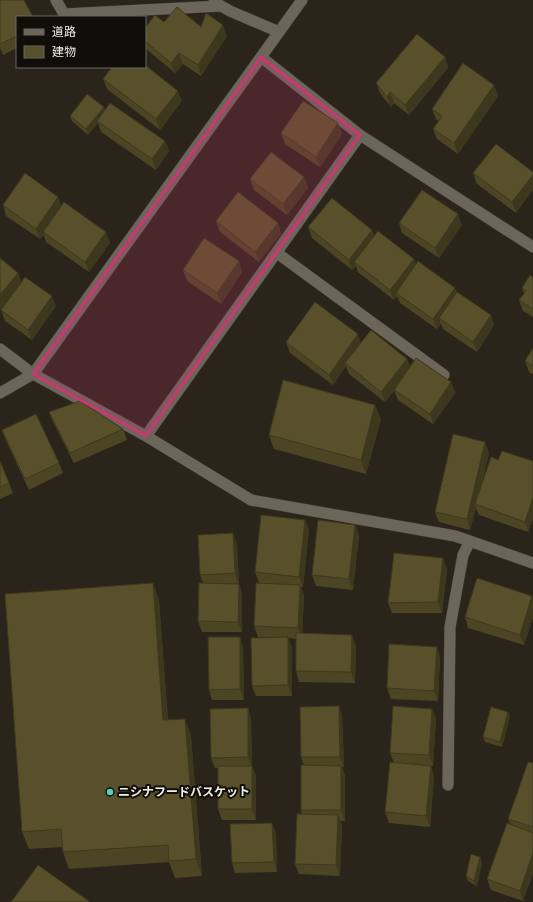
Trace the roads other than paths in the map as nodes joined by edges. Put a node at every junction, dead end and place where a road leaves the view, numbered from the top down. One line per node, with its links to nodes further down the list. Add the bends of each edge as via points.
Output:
1 (56, 0): 3 (street, via 64,14)
2 (302, 0): 4 (street)
3 (216, 3): 4 (street)
4 (279, 32): 5 (street)
5 (261, 57): 6 (street); 10 (street)
6 (360, 135): 7 (street); 8 (street)
7 (533, 248)
8 (278, 253): 11 (street); 13 (street)
9 (0, 349): 10 (street)
10 (34, 374): 12 (street); 13 (street)
11 (444, 376)
12 (0, 393)
13 (146, 436): 14 (street, via 251,500 455,536)
14 (470, 541): 15 (street); 16 (street, via 463,555 450,627)
15 (533, 563)
16 (448, 785)

